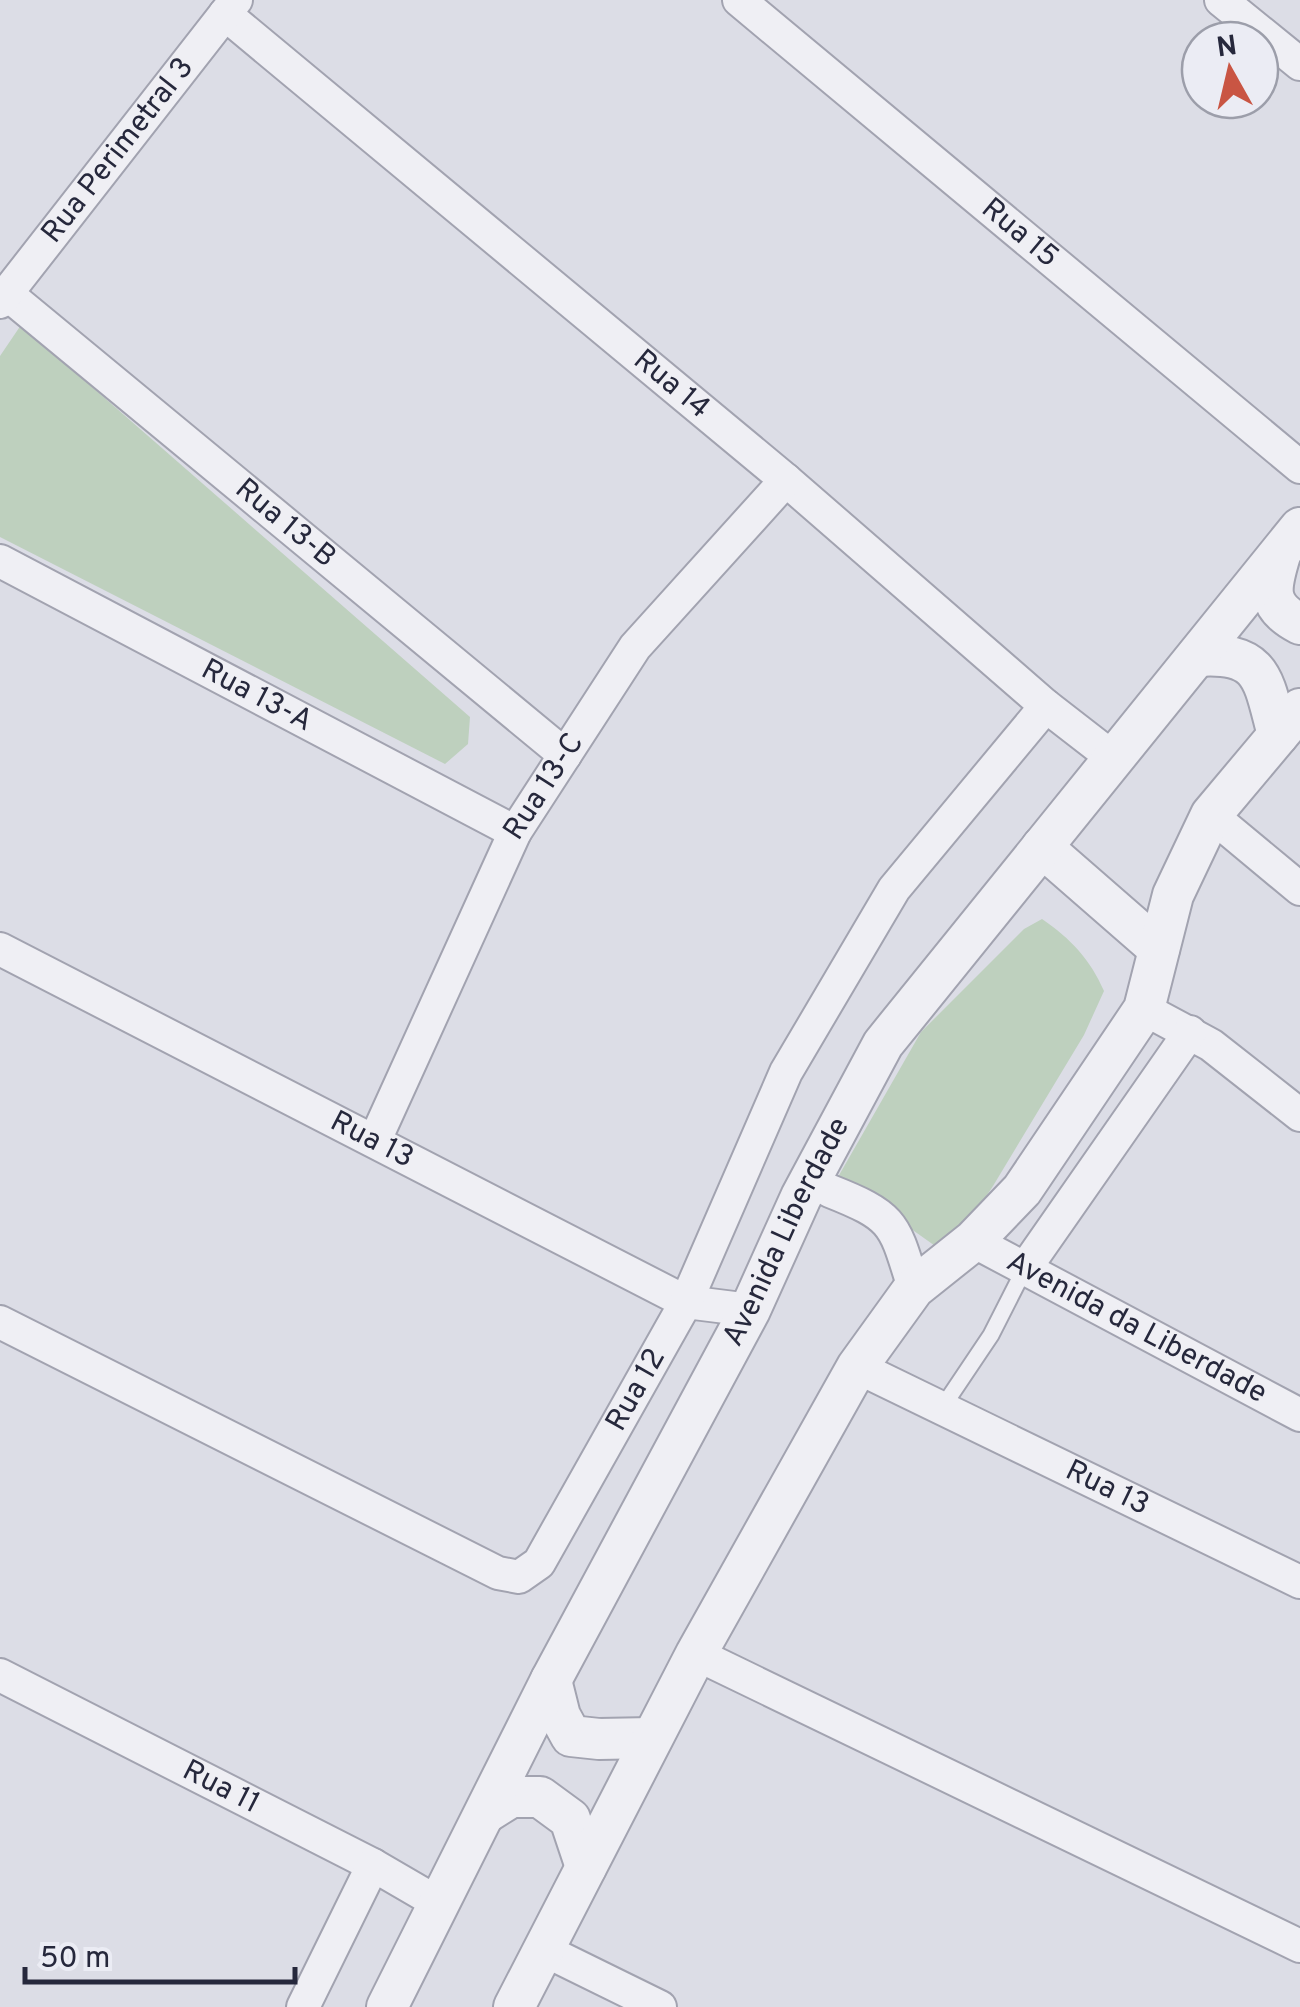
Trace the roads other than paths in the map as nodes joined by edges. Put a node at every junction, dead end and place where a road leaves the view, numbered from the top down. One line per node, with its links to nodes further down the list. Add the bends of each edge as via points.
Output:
1 (739, 0): 6 (street, Rua 15)
2 (1220, 0): 4 (street)
3 (230, 7): 5 (street, Rua Perimetral 3); 7 (street, Rua 14)
4 (1300, 64)
5 (3, 298): 14 (street, Rua 13-B)
6 (1300, 467)
7 (786, 480): 12 (street, Rua 14); 14 (street, Rua 13-C, via 634,647)
8 (1290, 541): 10 (street, via 1270,588 1281,614); 11 (street, Avenida Liberdade)
9 (0, 561): 17 (street, Rua 13-A)
10 (1300, 624)
11 (1198, 656): 13 (street, via 1226,654 1248,662); 15 (street, Avenida Liberdade)
12 (1046, 706): 15 (street, Rua 14); 30 (street, Rua 12, via 894,889 786,1072)
13 (1289, 722): 16 (street)
14 (565, 755): 17 (street, Rua 13-C)
15 (1113, 758): 18 (street, Avenida Liberdade)
16 (1211, 814): 19 (street); 20 (street, via 1174,895)
17 (515, 832): 25 (street, Rua 13-C)
18 (1042, 847): 20 (street); 31 (street, Avenida Liberdade, via 883,1044)
19 (1300, 889)
20 (1159, 948): 22 (street)
21 (0, 949): 25 (street, Rua 13)
22 (1144, 1009): 23 (street); 27 (street, via 1022,1190)
23 (1190, 1032): 24 (street); 28 (street)
24 (1300, 1114)
25 (375, 1140): 30 (street, Rua 13)
26 (830, 1192): 29 (street, via 870,1206 896,1230)
27 (973, 1242): 28 (street, Avenida da Liberdade); 29 (street)
28 (1024, 1270): 34 (lane); 35 (street, Avenida da Liberdade)
29 (914, 1288): 33 (street)
30 (686, 1302): 31 (street, Rua 13); 32 (street, Rua 12, via 539,1563 519,1577 498,1573)
31 (750, 1310): 39 (street, Avenida Liberdade)
32 (0, 1322)
33 (857, 1368): 34 (street, Rua 13); 37 (street)
34 (942, 1408): 36 (street, Rua 13)
35 (1300, 1416)
36 (1300, 1582)
37 (696, 1654): 40 (street); 45 (street)
38 (0, 1675): 42 (street, Rua 11)
39 (551, 1680): 40 (street, via 571,1736); 41 (street, Avenida Liberdade)
40 (652, 1738): 43 (street)
41 (487, 1812): 43 (street, via 511,1798 540,1797 570,1819); 44 (street, Avenida Liberdade)
42 (372, 1865): 44 (street, Rua 11); 47 (street)
43 (586, 1866): 46 (street)
44 (440, 1904): 48 (street, Avenida Liberdade)
45 (1300, 1946)
46 (544, 1950): 49 (street); 50 (street)
47 (303, 2007)
48 (388, 2007)
49 (514, 2007)
50 (660, 2007)

